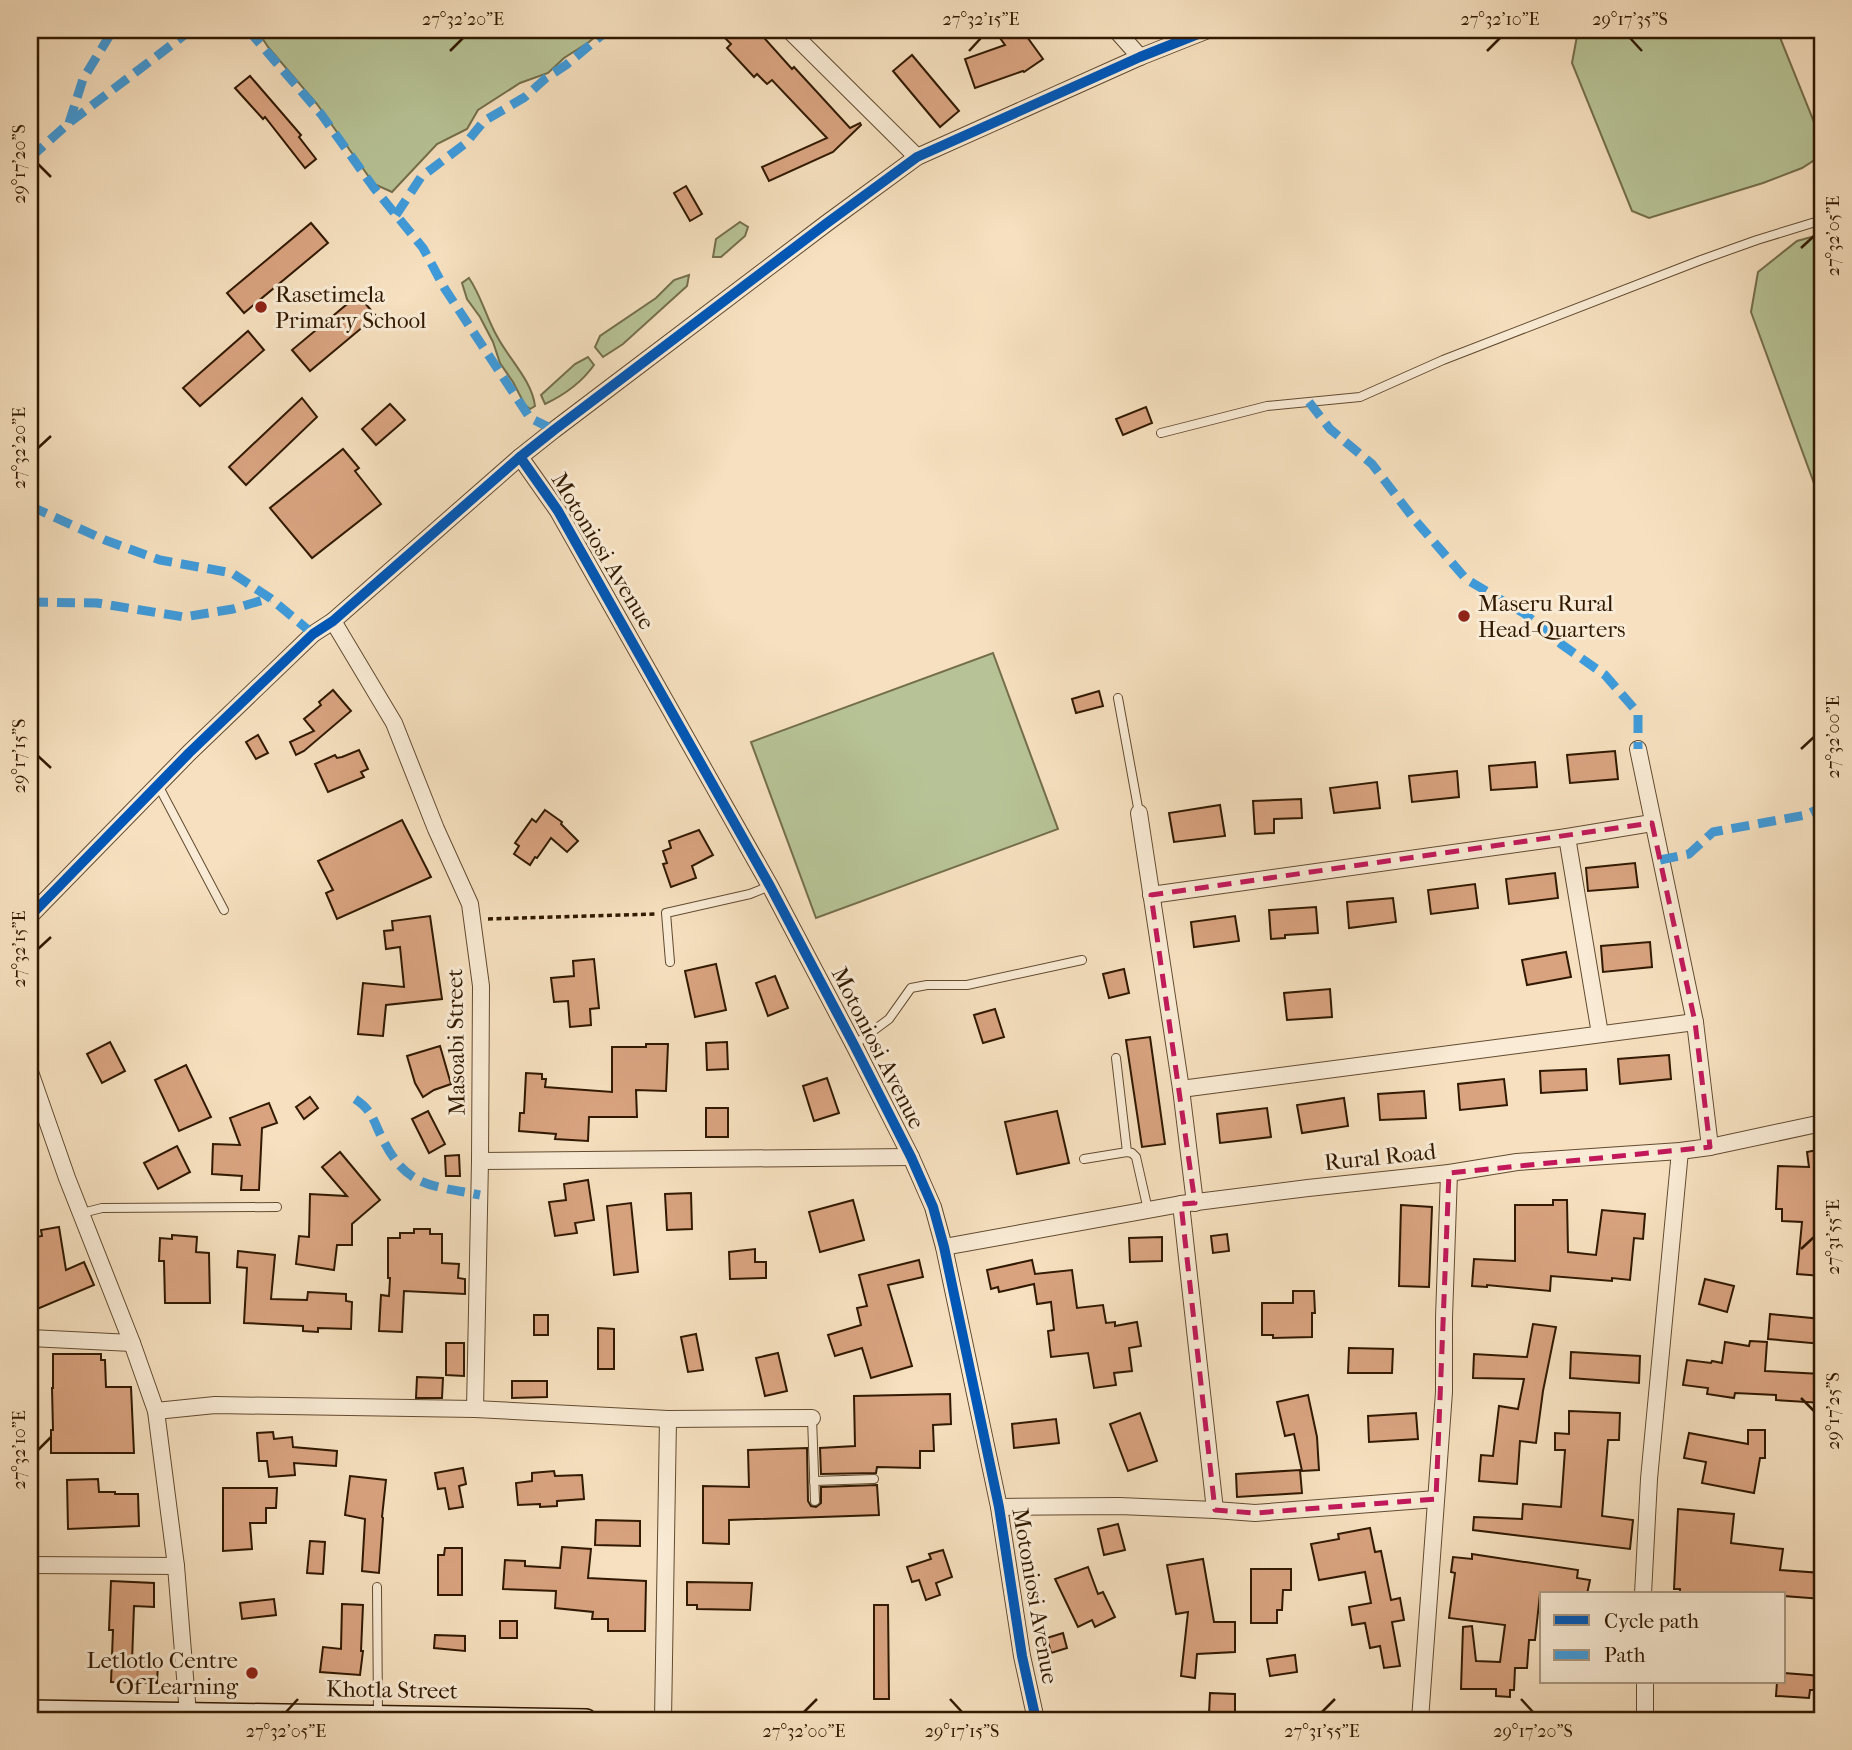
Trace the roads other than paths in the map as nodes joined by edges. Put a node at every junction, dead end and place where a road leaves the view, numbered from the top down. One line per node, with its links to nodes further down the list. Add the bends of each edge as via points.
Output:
1 (789, 30): 5 (street)
2 (1116, 30): 4 (street)
3 (1208, 30): 4 (street)
4 (1140, 57): 5 (street)
5 (917, 157): 8 (street)
6 (1822, 220): 7 (lane, via 1552,316 1360,397 1267,406)
7 (1161, 433)
8 (520, 457): 9 (street); 16 (street, Motoniosi Avenue, via 558,511)
9 (334, 621): 12 (street, via 313,635); 35 (street, Masoabi Street, via 394,723 470,904 481,986)
10 (1118, 698): 13 (lane)
11 (1638, 749): 14 (street)
12 (158, 785): 18 (lane); 19 (street)
13 (1139, 813): 17 (street)
14 (1653, 823): 15 (street); 22 (street)
15 (1567, 836): 17 (street); 23 (street)
16 (770, 886): 21 (lane, via 666,913); 24 (street, Motoniosi Avenue)
17 (1151, 895): 28 (street)
18 (224, 910)
19 (30, 916)
20 (1082, 960): 24 (lane, via 967,985 911,988 889,1019)
21 (670, 962)
22 (1695, 1022): 23 (street); 30 (street)
23 (1600, 1034): 28 (street)
24 (854, 1045): 33 (street, Motoniosi Avenue)
25 (1116, 1058): 32 (lane)
26 (30, 1072): 27 (street)
27 (33, 1089): 40 (street)
28 (1181, 1089): 37 (street)
29 (1822, 1123): 30 (street, Rural Road)
30 (1710, 1147): 31 (street, Rural Road)
31 (1680, 1151): 36 (street, Rural Road, via 1517,1162); 57 (street, via 1649,1479)
32 (1127, 1152): 34 (lane); 39 (lane, via 1136,1157)
33 (911, 1157): 35 (street); 41 (street, Motoniosi Avenue)
34 (1084, 1159)
35 (480, 1161): 44 (street, Masoabi Street)
36 (1449, 1173): 37 (street, Rural Road); 50 (street, via 1444,1391)
37 (1188, 1203): 39 (street, Rural Road); 53 (street)
38 (277, 1207): 40 (lane, via 102,1208)
39 (1148, 1210): 41 (street, Rural Road)
40 (82, 1213): 43 (street)
41 (944, 1247): 52 (street, Motoniosi Avenue)
42 (30, 1338): 43 (street)
43 (132, 1343): 45 (street)
44 (475, 1409): 45 (street, via 215,1405); 47 (street)
45 (156, 1411): 55 (street)
46 (812, 1418): 47 (street); 49 (lane)
47 (668, 1419): 65 (street)
48 (874, 1479): 49 (lane)
49 (814, 1481): 51 (lane)
50 (1436, 1499): 53 (street, via 1255,1513); 67 (street)
51 (815, 1502)
52 (999, 1507): 53 (street); 66 (street, Motoniosi Avenue)
53 (1214, 1510)
54 (30, 1564): 55 (street)
55 (176, 1566): 60 (street)
56 (377, 1587): 62 (lane)
57 (1643, 1592)
58 (1645, 1684): 68 (street)
59 (30, 1711): 61 (street, Khotla Street)
60 (188, 1714): 61 (street, Khotla Street); 62 (street, Khotla Street)
61 (96, 1716)
62 (384, 1717): 63 (street, Khotla Street)
63 (469, 1719): 64 (street, Khotla Street)
64 (586, 1720)
65 (663, 1720)
66 (1036, 1720)
67 (1420, 1720)
68 (1645, 1720)

